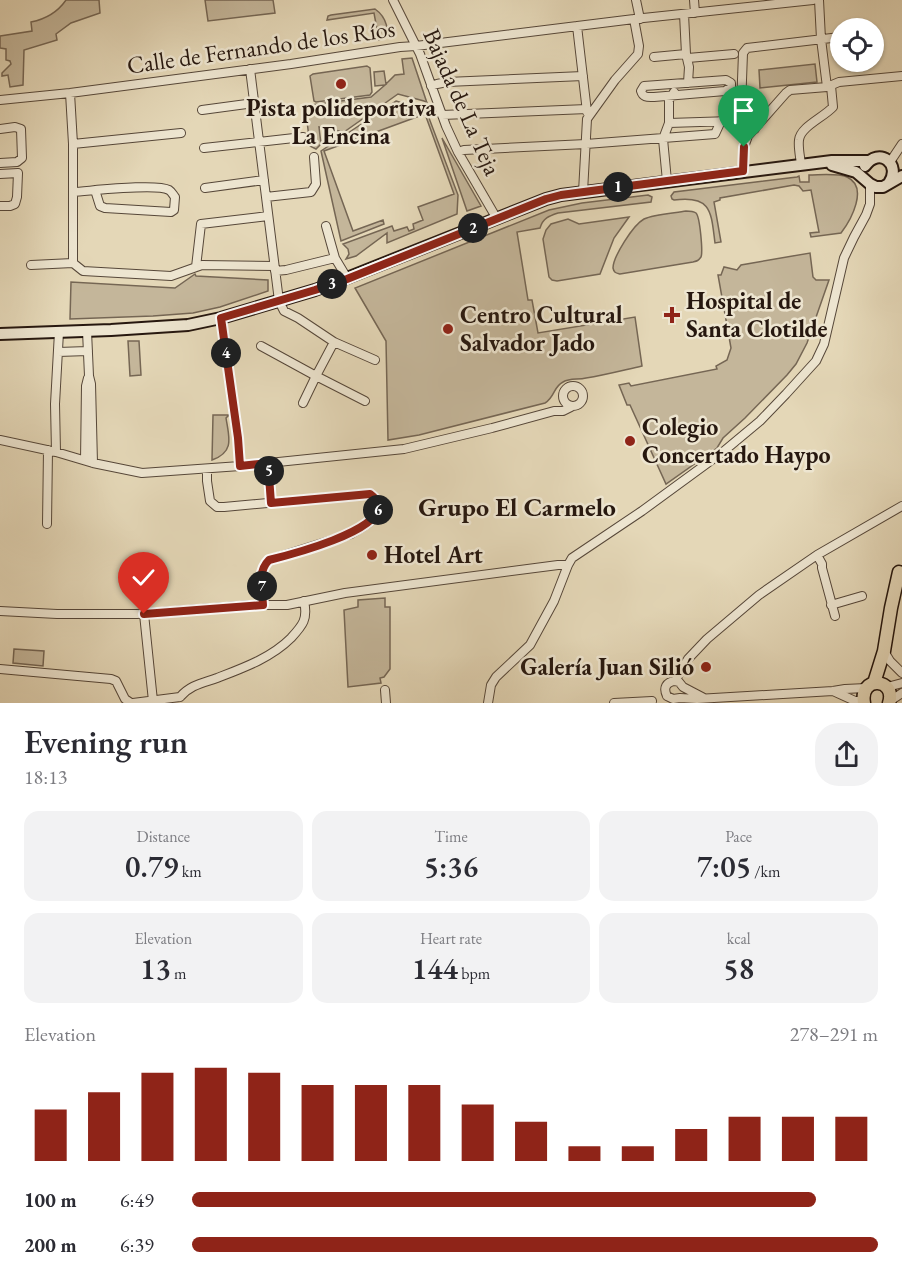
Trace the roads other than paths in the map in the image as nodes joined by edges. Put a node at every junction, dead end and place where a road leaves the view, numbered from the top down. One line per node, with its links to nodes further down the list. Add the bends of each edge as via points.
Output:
1 (393, 0): 13 (street, Bajada de La Teja)
2 (636, 0): 9 (street)
3 (694, 0): 7 (street)
4 (813, 0): 6 (street, Calle de Fernando de los Ríos)
5 (819, 0): 12 (street)
6 (744, 3): 7 (street, Calle de Fernando de los Ríos)
7 (695, 13): 8 (street, Calle de Fernando de los Ríos)
8 (684, 14): 9 (street, Calle de Fernando de los Ríos); 15 (street)
9 (637, 19): 10 (street, Calle de Fernando de los Ríos); 32 (street, via 638,54)
10 (577, 26): 13 (street, Calle de Fernando de los Ríos); 19 (street)
11 (830, 38): 12 (street)
12 (821, 39): 23 (street); 35 (street, via 747,48 743,53 741,107)
13 (416, 46): 17 (street, Calle de Fernando de los Ríos); 24 (street, Bajada de La Teja)
14 (734, 54): 15 (street)
15 (687, 56): 16 (street); 22 (street, via 689,72)
16 (654, 57)
17 (250, 69): 25 (street, Calle de Fernando de los Ríos); 28 (street)
18 (877, 72): 21 (street)
19 (583, 76): 24 (street, via 447,82); 29 (street)
20 (902, 76): 21 (street)
21 (878, 78): 23 (street)
22 (684, 83): 26 (street); 26 (street, via 644,86 641,91 645,97); 26 (street, via 726,80 731,87)
23 (829, 86): 37 (street, via 790,90); 51 (street, via 833,107 801,133)
24 (431, 87): 31 (street, Bajada de La Teja)
25 (70, 93): 27 (street, Calle de Fernando de los Ríos); 42 (street)
26 (673, 95): 34 (street, via 669,100)
27 (0, 100)
28 (254, 103): 30 (street); 41 (street)
29 (587, 109): 31 (street); 32 (street)
30 (202, 110)
31 (442, 115): 46 (street, Bajada de La Teja)
32 (587, 119): 43 (street)
33 (721, 121): 34 (street); 35 (street); 40 (street, via 715,134)
34 (669, 123): 40 (street)
35 (736, 123): 37 (street)
36 (0, 129): 49 (street, via 21,129 22,158)
37 (755, 129): 53 (street, via 744,147)
38 (181, 133): 42 (street)
39 (303, 137): 41 (street)
40 (663, 139): 43 (street); 57 (street)
41 (259, 141): 45 (street); 56 (street)
42 (73, 144): 62 (street)
43 (586, 144): 46 (street); 63 (street)
44 (902, 145): 52 (street)
45 (204, 148)
46 (458, 152): 67 (street, Bajada de La Teja)
47 (314, 157): 64 (street, via 316,184 311,192)
48 (869, 161): 50 (main road); 52 (main road, via 879,157); 58 (main road, via 864,170)
49 (0, 163)
50 (820, 163): 51 (main road); 58 (main road, via 856,172)
51 (801, 164): 53 (main road)
52 (895, 165): 59 (main road)
53 (743, 171): 57 (main road)
54 (0, 174): 65 (street, via 18,173 15,204)
55 (902, 176): 59 (main road)
56 (264, 180): 60 (street); 64 (street)
57 (667, 181): 63 (main road)
58 (868, 182): 59 (main road, via 876,187); 101 (street, via 870,204 844,258 824,344 816,361 742,436 572,558)
59 (889, 184)
60 (205, 188)
61 (95, 190): 61 (street, via 168,190 175,197 174,210 105,208 100,206); 62 (street)
62 (74, 192): 70 (street)
63 (583, 192): 67 (main road, via 546,199)
64 (266, 197): 66 (street)
65 (0, 206)
66 (268, 216): 72 (street, via 201,224); 73 (street)
67 (497, 219): 74 (main road)
68 (326, 225): 69 (street)
69 (335, 258): 73 (street); 74 (street)
70 (73, 263): 71 (street); 72 (street, via 83,271 171,276)
71 (32, 265)
72 (196, 267): 73 (street)
73 (275, 269): 75 (street)
74 (347, 279): 75 (main road)
75 (279, 301): 76 (main road); 80 (street, via 284,311)
76 (221, 318): 78 (main road, via 169,327); 95 (street)
77 (59, 332): 78 (main road); 79 (main road); 83 (street)
78 (87, 332): 82 (street)
79 (0, 334)
80 (334, 342): 84 (street); 85 (street)
81 (261, 346): 85 (street)
82 (88, 351): 83 (street); 93 (street)
83 (58, 352): 92 (street)
84 (375, 360)
85 (316, 376): 87 (street); 88 (street)
86 (563, 399): 89 (street); 89 (street, via 568,388 580,390 582,400); 90 (street)
87 (365, 400)
88 (303, 403)
89 (571, 407): 90 (street)
90 (554, 411): 94 (street, via 404,449)
91 (0, 440): 92 (street)
92 (52, 451): 93 (street); 99 (street)
93 (89, 462): 96 (street, via 142,473)
94 (268, 463): 95 (street); 97 (street)
95 (240, 466): 96 (street)
96 (207, 469): 97 (street, via 210,501 217,507)
97 (271, 503): 105 (street, via 370,494 379,508 376,517 351,534 269,560 262,572)
98 (902, 506): 100 (street)
99 (47, 524)
100 (817, 555): 106 (street); 113 (street, via 759,595 719,629 688,659)
101 (568, 566): 104 (street, via 345,592); 131 (street, via 530,645 496,677)
102 (899, 572): 110 (main road)
103 (862, 596): 106 (street)
104 (304, 601): 105 (street); 124 (street, via 306,617 302,626 279,649 190,687)
105 (263, 605): 108 (street)
106 (831, 605): 109 (street)
107 (0, 611): 108 (street)
108 (144, 614): 125 (street)
109 (835, 616)
110 (884, 651): 112 (street); 115 (main road); 117 (main road)
111 (0, 669): 129 (street, via 111,679)
112 (902, 673)
113 (675, 681): 116 (street); 121 (street, via 667,684)
114 (902, 683): 117 (street)
115 (870, 685): 117 (main road, via 880,683); 119 (street); 127 (main road)
116 (683, 687): 122 (street); 123 (street)
117 (887, 687): 128 (main road)
118 (385, 690): 130 (street)
119 (833, 691): 123 (street); 127 (street)
120 (902, 693): 128 (street)
121 (667, 696): 122 (street); 126 (street)
122 (680, 698): 123 (street)
123 (705, 699)
124 (180, 700): 125 (street)
125 (153, 701): 129 (street)
126 (651, 702): 132 (street)
127 (864, 702)
128 (890, 702)
129 (132, 703)
130 (386, 703)
131 (488, 703)
132 (614, 703)

